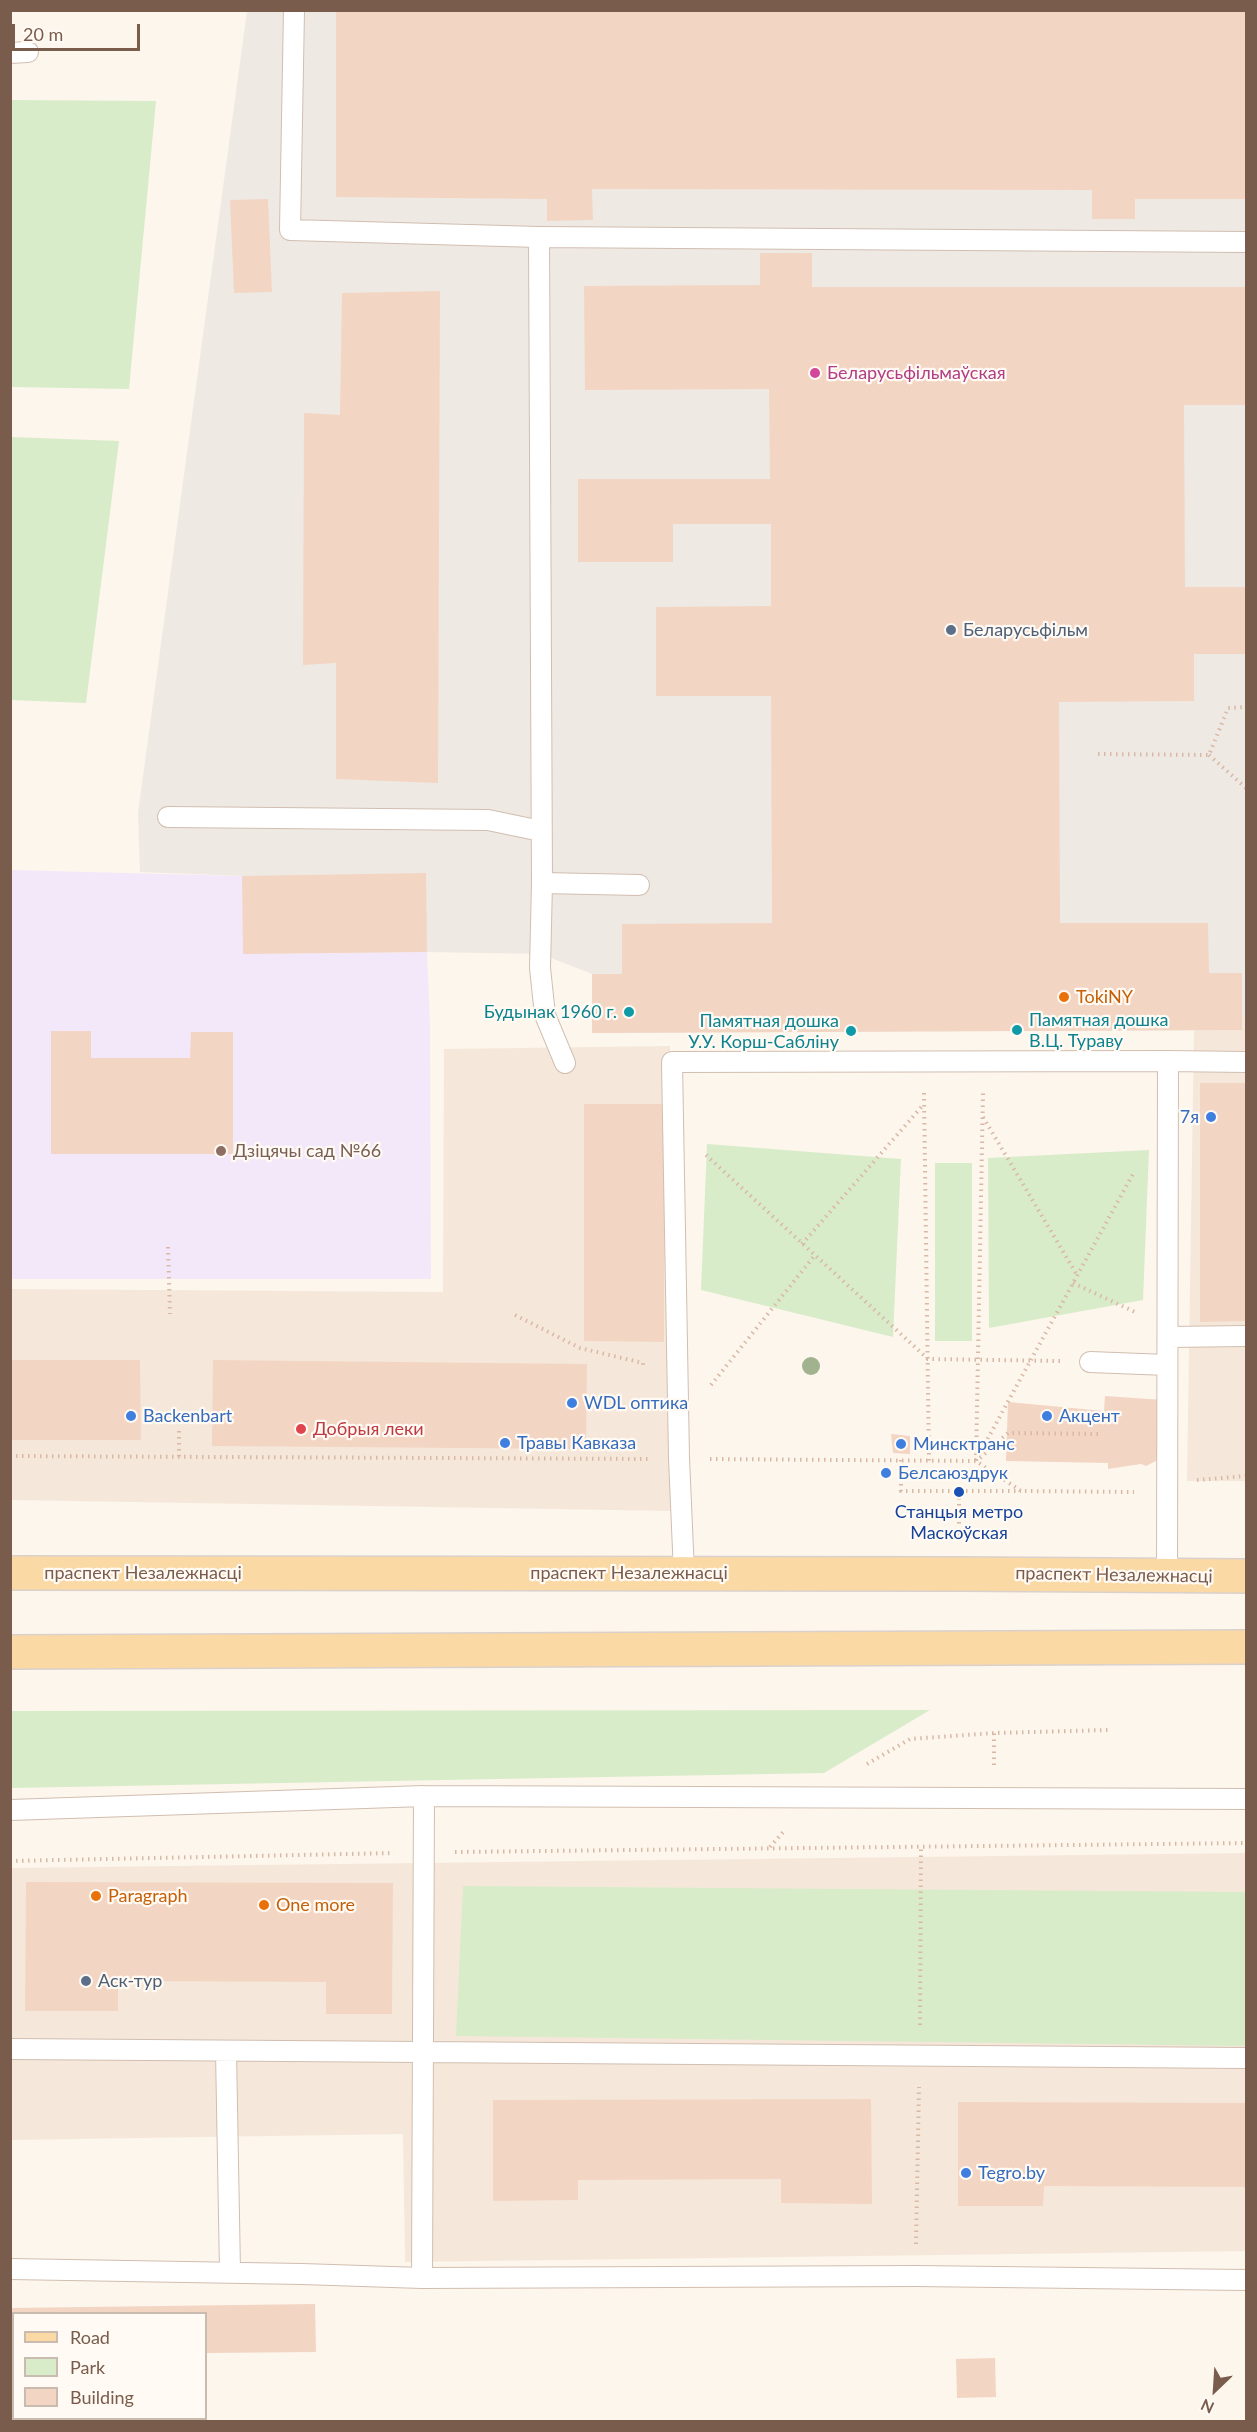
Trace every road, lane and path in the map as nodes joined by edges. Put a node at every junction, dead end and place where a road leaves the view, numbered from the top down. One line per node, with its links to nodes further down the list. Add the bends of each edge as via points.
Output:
1 (294, 10): 2 (lane, via 290,230)
2 (539, 237): 3 (lane); 9 (lane)
3 (1246, 242)
4 (1246, 707): 6 (path, via 1228,708)
5 (1098, 754): 6 (path)
6 (1209, 755): 7 (path)
7 (1246, 788)
8 (168, 817): 9 (lane, via 488,820)
9 (541, 831): 10 (lane)
10 (542, 883): 11 (lane); 16 (lane, via 540,968 545,1015)
11 (639, 885)
12 (924, 1061): 13 (lane); 17 (path); 19 (lane, via 672,1062)
13 (983, 1061): 14 (lane); 18 (path)
14 (1168, 1061): 15 (lane); 28 (lane)
15 (1246, 1062)
16 (565, 1063)
17 (924, 1104): 21 (path); 29 (path)
18 (982, 1116): 24 (path); 30 (path)
19 (673, 1125): 21 (path); 35 (lane)
20 (1139, 1162): 24 (path)
21 (802, 1244): 23 (path)
22 (168, 1247): 25 (path)
23 (815, 1255): 29 (path); 35 (path)
24 (1077, 1276): 31 (path)
25 (170, 1314)
26 (515, 1315): 34 (path, via 580,1348 643,1363)
27 (1246, 1336): 28 (lane)
28 (1168, 1337): 33 (lane)
29 (928, 1359): 30 (path); 44 (path)
30 (978, 1360): 31 (path); 45 (path)
31 (1031, 1360): 32 (path); 45 (path)
32 (1090, 1362): 33 (lane)
33 (1167, 1365): 50 (lane)
34 (644, 1373)
35 (679, 1425): 41 (lane)
36 (179, 1431): 40 (path)
37 (1102, 1434): 45 (path, via 1008,1433)
38 (648, 1448): 42 (path)
39 (10, 1456): 40 (path)
40 (179, 1456): 42 (path)
41 (679, 1458): 42 (path); 43 (path); 49 (lane)
42 (648, 1459)
43 (901, 1460): 44 (path); 46 (path, via 901,1491)
44 (929, 1461): 45 (path)
45 (976, 1461): 46 (path)
46 (1021, 1491): 47 (path)
47 (1132, 1492)
48 (10, 1573): 49 (main road, праспект Незалежнасці)
49 (684, 1573): 50 (main road, праспект Незалежнасці)
50 (1167, 1576): 51 (main road, праспект Незалежнасці)
51 (1246, 1576)
52 (1246, 1647): 53 (main road)
53 (10, 1652)
54 (1108, 1730): 55 (path, via 994,1733)
55 (994, 1774)
56 (424, 1796): 57 (lane); 58 (lane); 60 (lane)
57 (1246, 1799)
58 (10, 1810)
59 (1246, 1843): 60 (path)
60 (425, 1852): 61 (path); 64 (lane)
61 (10, 1861)
62 (10, 2049): 63 (lane)
63 (226, 2051): 64 (lane); 67 (lane)
64 (423, 2053): 65 (lane); 68 (lane)
65 (1246, 2058)
66 (10, 2269): 67 (lane)
67 (230, 2272): 68 (lane)
68 (422, 2278): 69 (lane, via 927,2276)
69 (1246, 2280)

